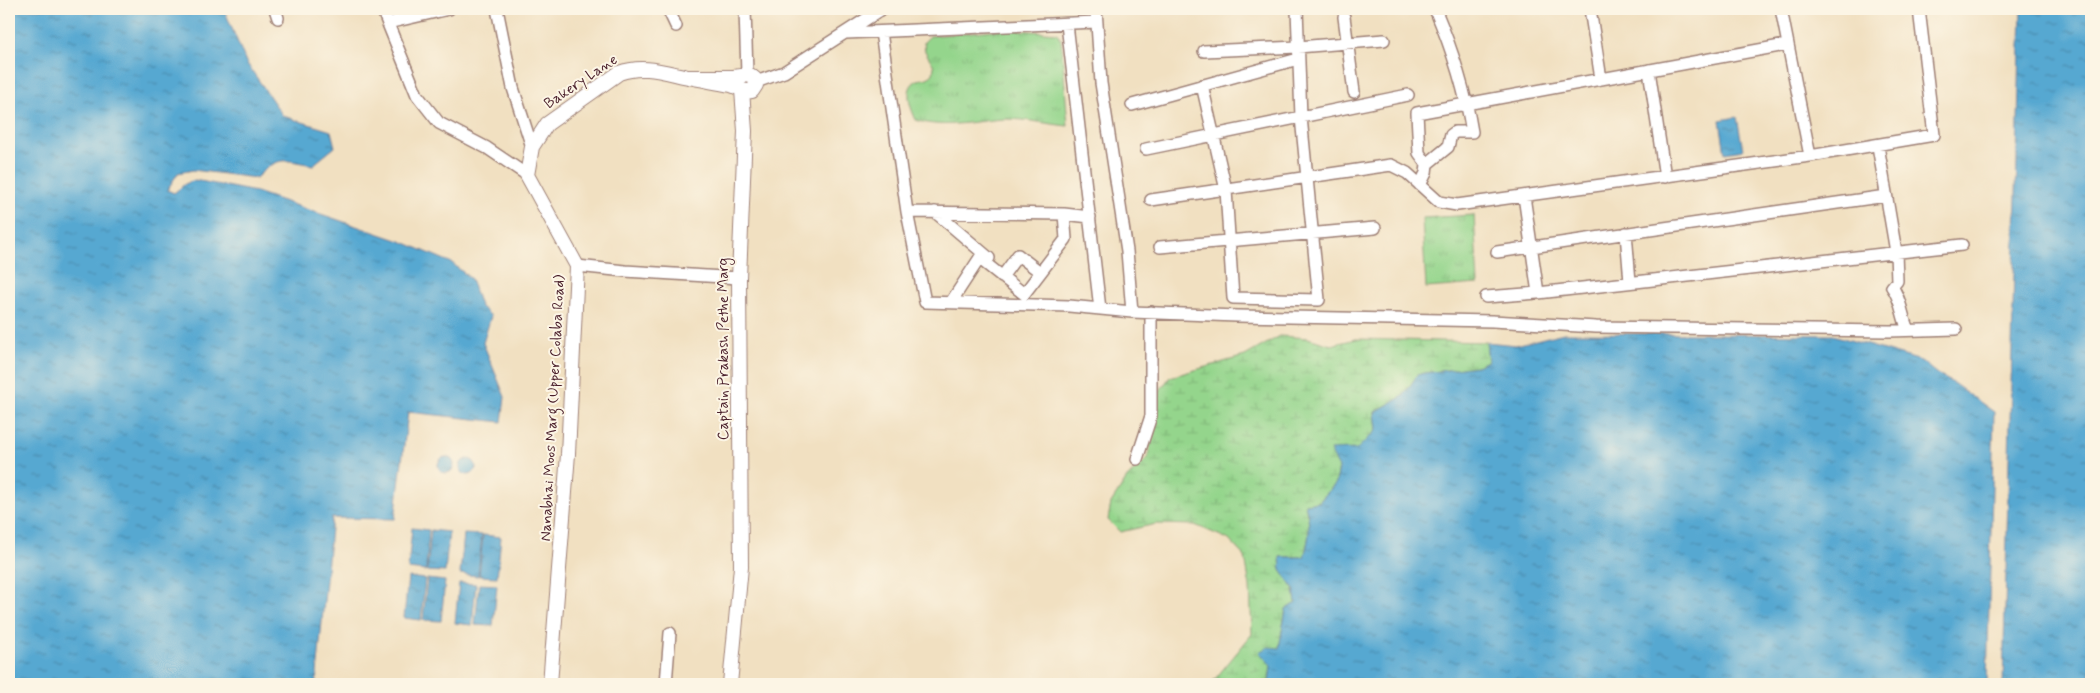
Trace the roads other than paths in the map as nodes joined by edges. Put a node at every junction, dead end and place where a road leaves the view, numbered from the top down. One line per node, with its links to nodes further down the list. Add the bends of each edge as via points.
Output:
1 (382, 9): 15 (street)
2 (449, 9): 15 (street)
3 (497, 9): 36 (street, via 513,88)
4 (668, 9): 17 (street)
5 (745, 9): 28 (street)
6 (882, 9): 19 (street)
7 (1096, 9): 14 (street)
8 (1296, 9): 23 (street)
9 (1435, 9): 32 (street, via 1451,47)
10 (1590, 9): 27 (street)
11 (1781, 9): 22 (street)
12 (1919, 9): 37 (street, via 1934,135)
13 (1344, 17): 21 (street)
14 (1096, 22): 16 (street); 72 (street, via 1101,83 1127,251)
15 (388, 24): 41 (street, via 417,95 439,123 487,148)
16 (1067, 24): 18 (street); 52 (street)
17 (676, 26)
18 (880, 32): 19 (street); 49 (street)
19 (846, 33): 28 (street, via 784,72)
20 (1384, 40): 21 (street)
21 (1348, 44): 23 (street); 30 (street)
22 (1786, 44): 26 (street); 39 (street)
23 (1298, 47): 24 (street); 25 (street)
24 (1204, 51)
25 (1298, 59): 29 (street); 34 (street)
26 (1649, 70): 27 (street); 43 (street)
27 (1601, 79): 32 (street)
28 (747, 83): 36 (main road, Bakery Lane, via 632,68 619,73 547,124); 66 (main road, Captain Prakash Pethe Marg)
29 (1202, 85): 33 (street); 35 (street)
30 (1354, 92)
31 (1408, 95): 34 (street)
32 (1467, 103): 40 (street, via 1472,132 1450,135 1448,147); 40 (street, via 1417,113 1419,153)
33 (1132, 105)
34 (1301, 117): 35 (street); 42 (street)
35 (1214, 135): 38 (street); 45 (street)
36 (532, 146): 41 (main road)
37 (1878, 146): 39 (street); 47 (street)
38 (1146, 148)
39 (1810, 156): 43 (street)
40 (1427, 164): 44 (street)
41 (527, 175): 63 (main road, Nanabhai Moos Marg (Upper Colaba Road))
42 (1307, 176): 44 (street, via 1392,165); 45 (street); 55 (street)
43 (1665, 177): 46 (street)
44 (1420, 185): 46 (street, via 1439,202 1457,205)
45 (1226, 190): 48 (street); 56 (street)
46 (1524, 196): 59 (street)
47 (1886, 196): 54 (street); 62 (street)
48 (1151, 200)
49 (908, 212): 50 (street); 70 (street, via 924,302)
50 (935, 212): 51 (street); 60 (street)
51 (1064, 214): 52 (street); 64 (street, via 1066,239)
52 (1090, 217): 71 (street)
53 (1374, 228): 55 (street)
54 (1626, 233): 59 (street); 67 (street)
55 (1314, 234): 56 (street); 56 (street, via 1319,300 1233,298)
56 (1229, 242): 58 (street)
57 (1962, 244): 62 (street)
58 (1160, 247)
59 (1531, 247): 61 (street); 68 (street)
60 (982, 252): 65 (street, via 989,258 985,263); 70 (street)
61 (1497, 252)
62 (1896, 252): 67 (street); 75 (street, via 1896,281 1892,287)
63 (577, 266): 66 (street); 79 (main road, Nanabhai Moos Marg (Upper Colaba Road), via 568,454)
64 (1040, 272): 65 (street, via 1024,294); 65 (street, via 1018,255)
65 (1002, 277)
66 (739, 278): 77 (main road, Captain Prakash Pethe Marg)
67 (1630, 282): 68 (street)
68 (1538, 293): 69 (street)
69 (1486, 297)
70 (951, 302): 71 (street)
71 (1100, 309): 72 (street)
72 (1132, 312): 73 (street)
73 (1151, 312): 75 (street, via 1596,327); 76 (street, via 1151,416)
74 (1956, 329): 75 (street)
75 (1908, 330)
76 (1137, 459)
77 (741, 567): 81 (main road, Captain Prakash Pethe Marg); 82 (main road, Captain Prakash Pethe Marg, via 746,590)
78 (670, 633): 80 (street)
79 (550, 684)
80 (666, 684)
81 (730, 684)
82 (739, 684)

